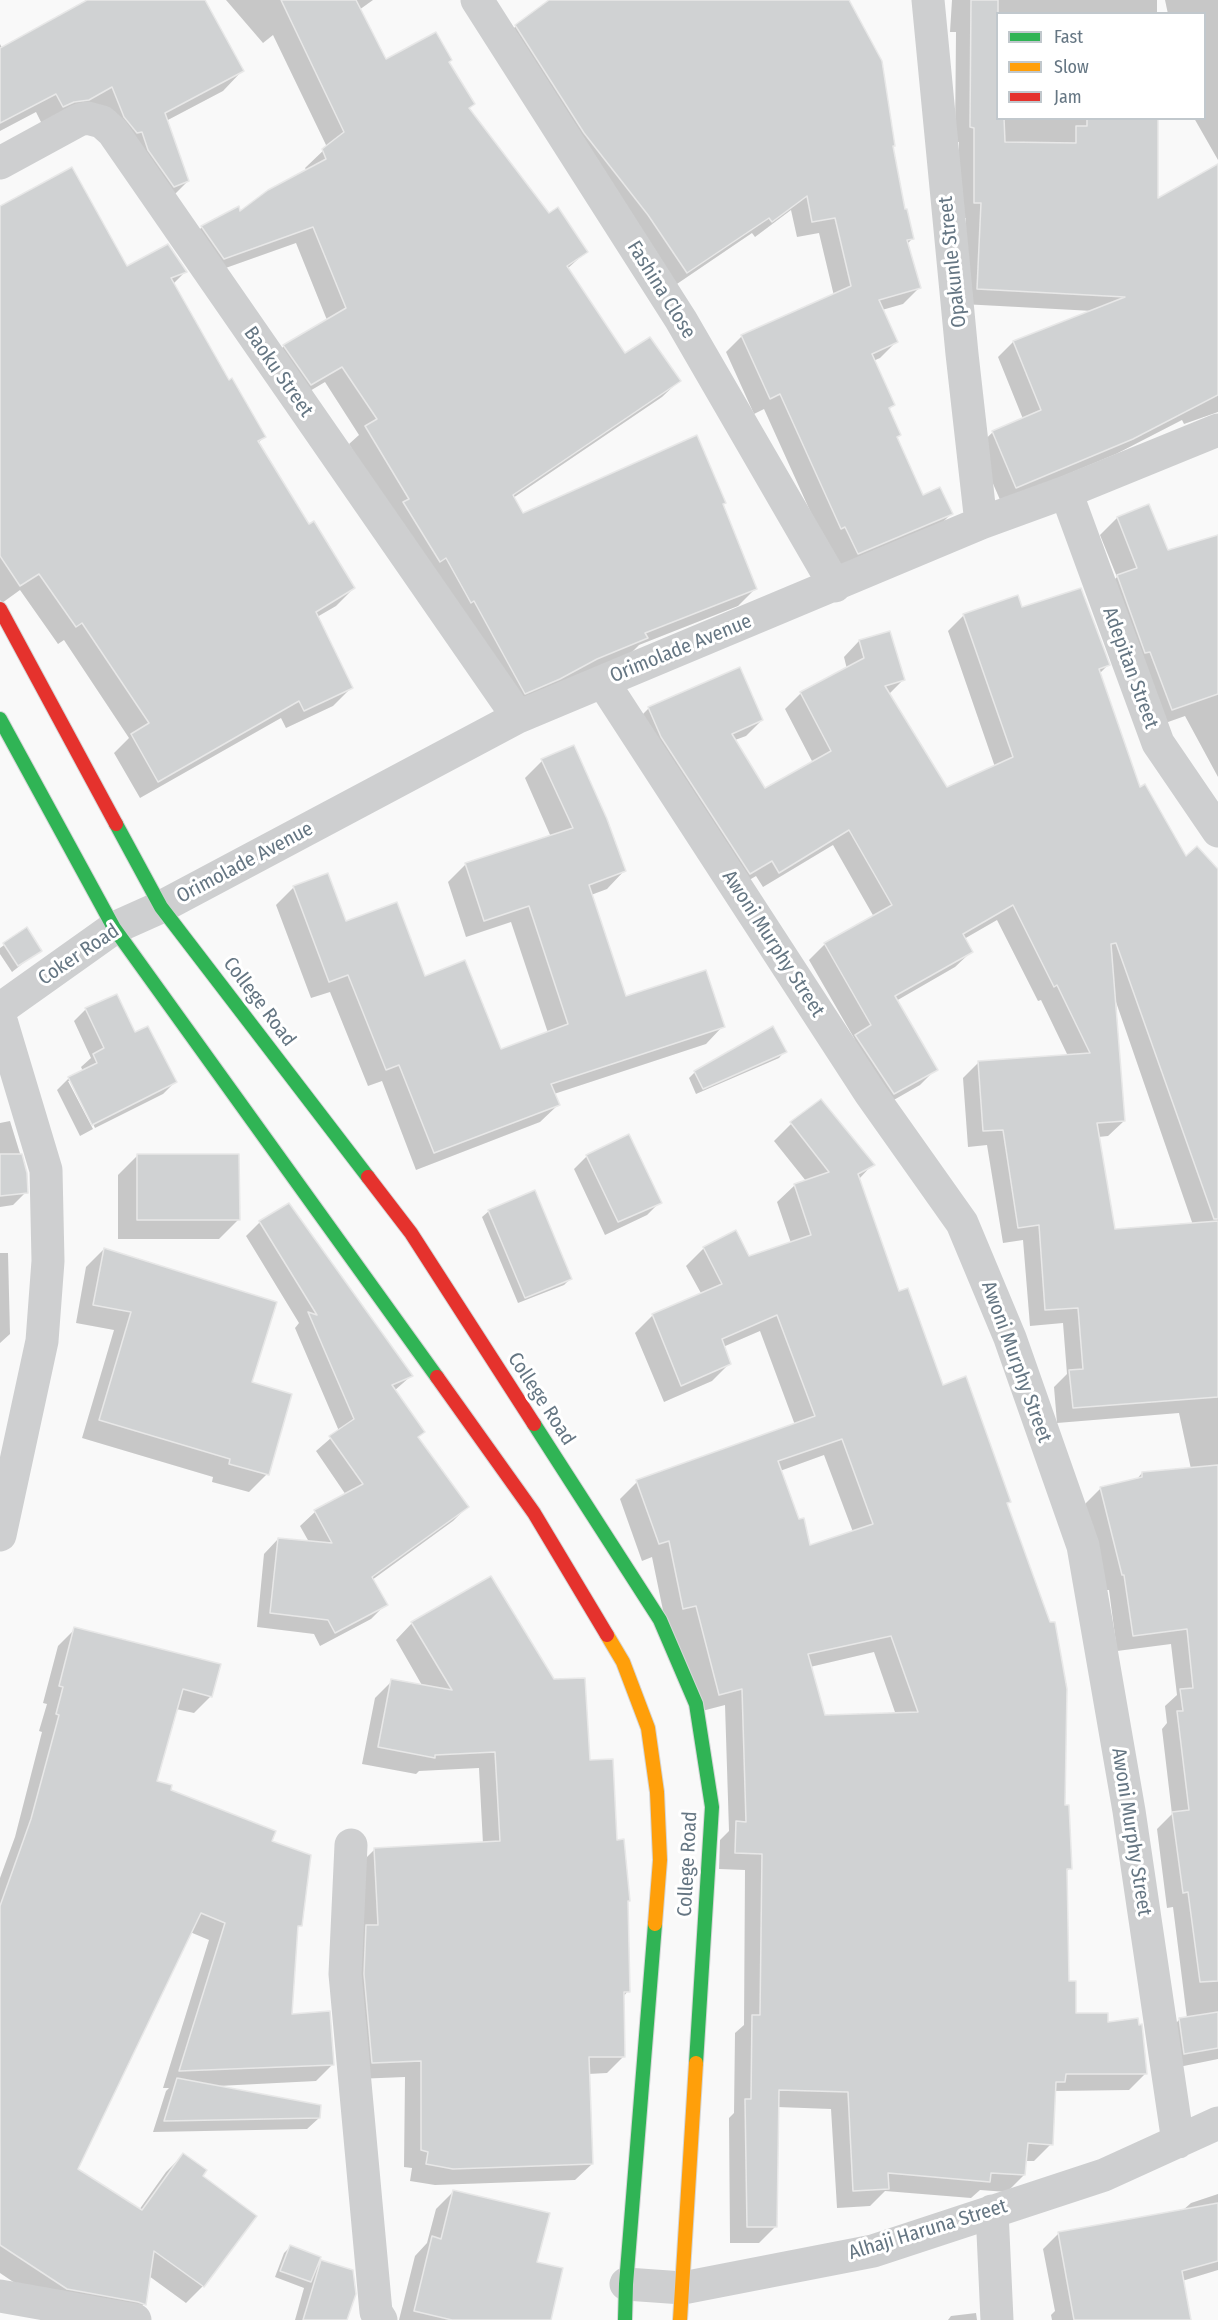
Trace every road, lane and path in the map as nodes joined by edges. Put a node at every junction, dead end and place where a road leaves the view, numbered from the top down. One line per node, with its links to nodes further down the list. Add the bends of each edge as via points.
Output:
1 (477, 0): 7 (street, Fashina Close, via 681,320)
2 (928, 0): 6 (street, Opakunle Street)
3 (0, 163): 10 (street, Baoku Street, via 79,120 102,122 113,132)
4 (1218, 429): 5 (street, Orimolade Avenue)
5 (1066, 492): 6 (street, Orimolade Avenue); 12 (street, Adepitan Street, via 1158,743)
6 (981, 523): 7 (street, Orimolade Avenue)
7 (835, 586): 9 (street, Orimolade Avenue)
8 (0, 609): 13 (main road, College Road)
9 (603, 682): 10 (street, Orimolade Avenue); 20 (street, Awoni Murphy Street, via 870,1093 962,1223 1010,1338 1083,1546 1129,1811)
10 (518, 717): 13 (street, Orimolade Avenue)
11 (0, 719): 14 (main road, College Road)
12 (1218, 831)
13 (161, 907): 14 (street, Coker Road); 23 (main road, College Road, via 411,1233 660,1620 696,1704 712,1807)
14 (114, 928): 15 (street, Coker Road); 22 (main road, College Road, via 529,1505 623,1662 648,1728 657,1792 660,1860)
15 (0, 1009)
16 (0, 1017): 17 (street, via 46,1170 48,1261 42,1341)
17 (0, 1535)
18 (351, 1845): 26 (street, via 345,1974 376,2312)
19 (1218, 2123): 20 (street, Alhaji Haruna Street)
20 (1178, 2142): 21 (street, Alhaji Haruna Street, via 1104,2175)
21 (992, 2211): 23 (street, Alhaji Haruna Street, via 873,2251); 29 (street)
22 (626, 2284): 23 (street, Alhaji Haruna Street); 27 (main road, College Road)
23 (683, 2288): 28 (main road, College Road)
24 (0, 2296): 25 (street)
25 (135, 2320)
26 (381, 2320)
27 (625, 2320)
28 (680, 2320)
29 (997, 2320)

